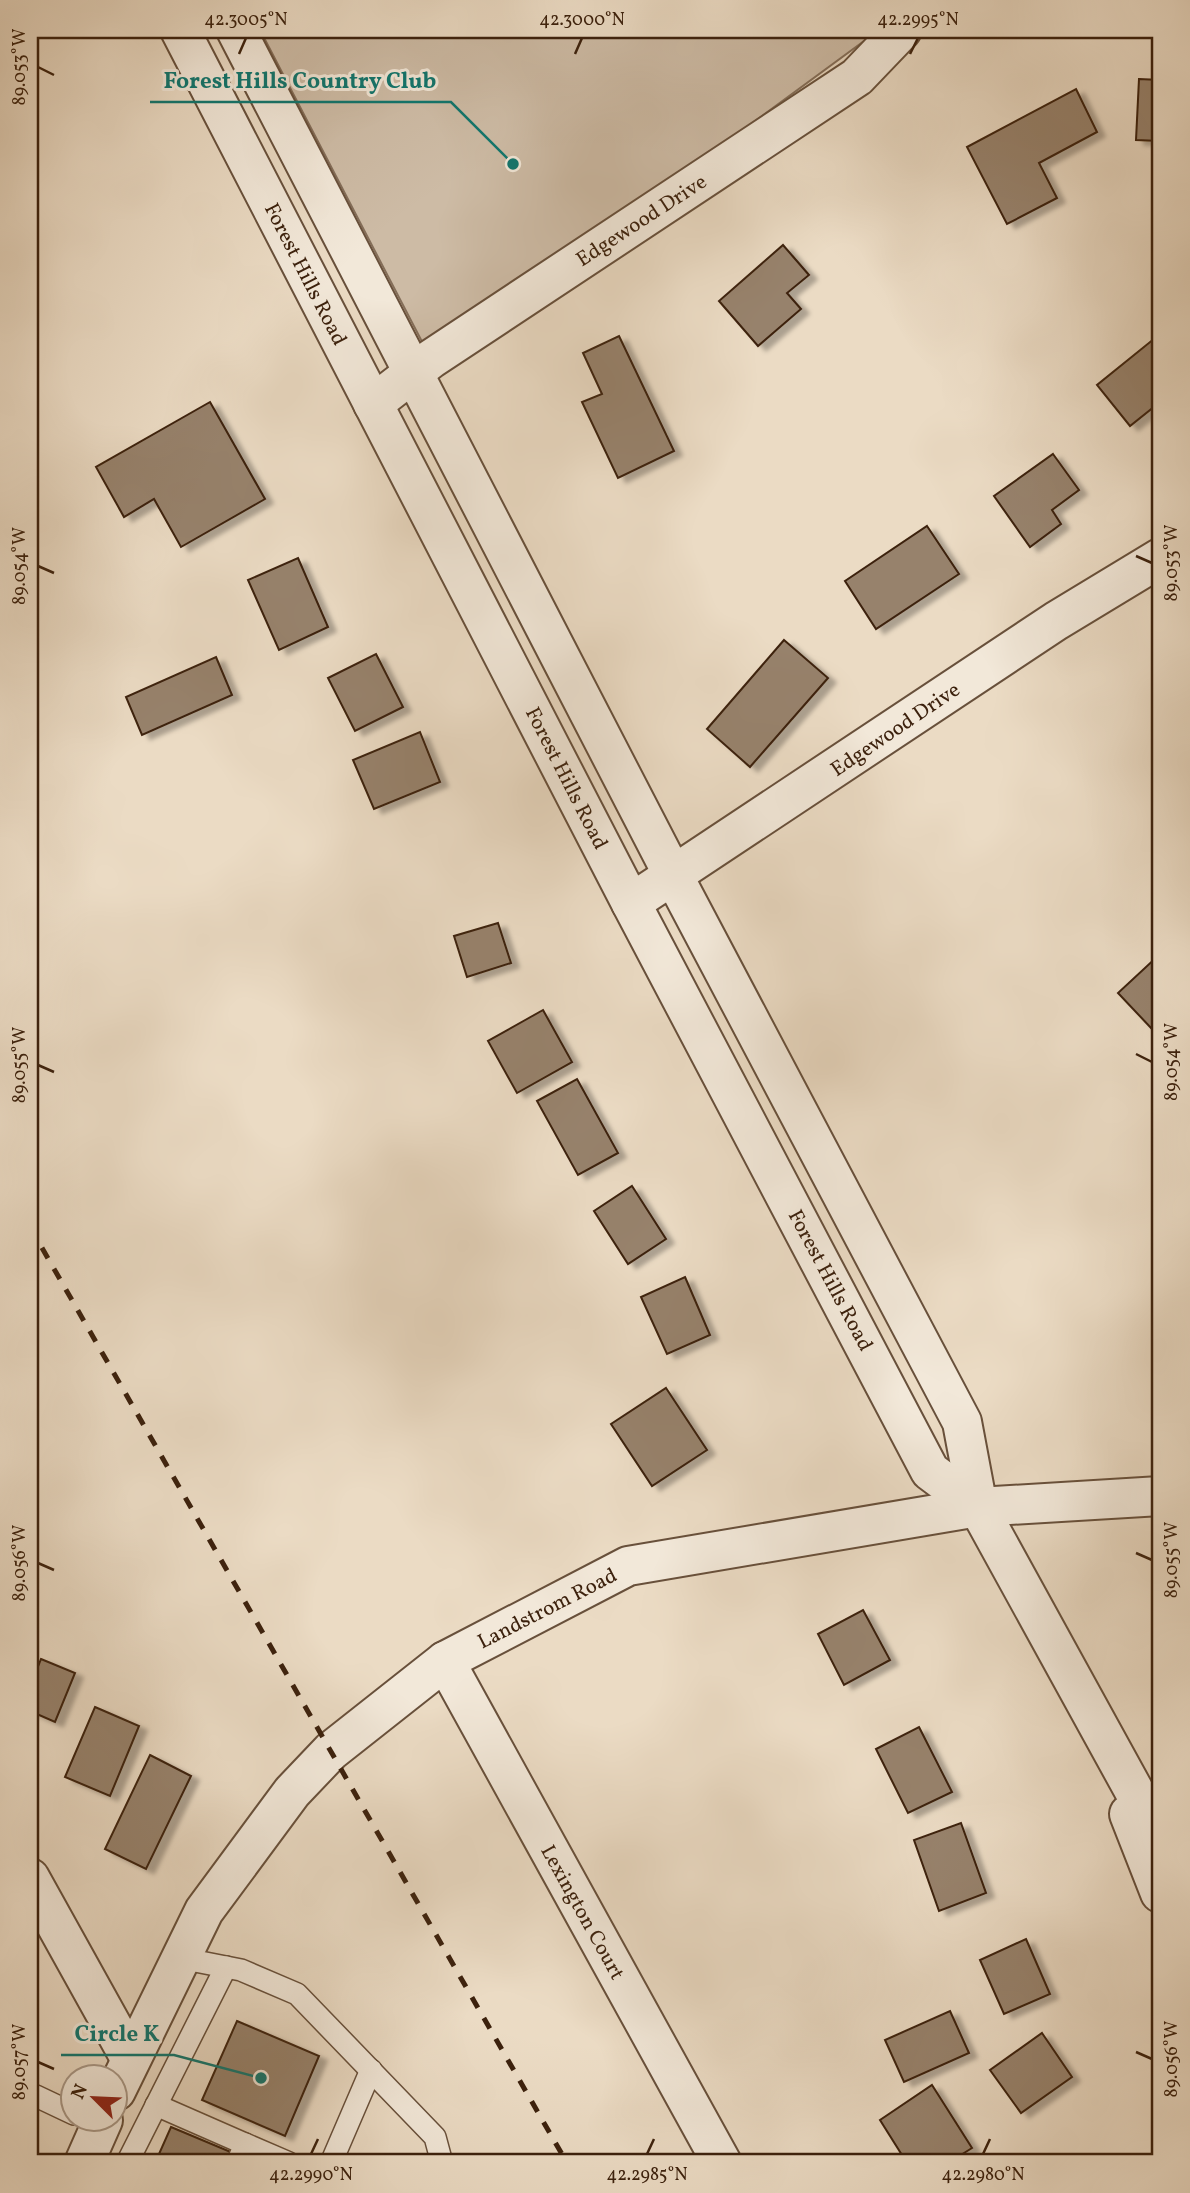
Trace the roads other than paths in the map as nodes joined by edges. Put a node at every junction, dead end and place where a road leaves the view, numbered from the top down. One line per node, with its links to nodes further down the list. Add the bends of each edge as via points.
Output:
1 (180, 30): 5 (street, Forest Hills Road)
2 (236, 30): 4 (street, Forest Hills Road)
3 (902, 30): 4 (street, Edgewood Drive, via 857,77)
4 (413, 372): 5 (street, Edgewood Drive); 7 (street, Forest Hills Road)
5 (373, 404): 8 (street, Forest Hills Road)
6 (1160, 558): 7 (street, Edgewood Drive, via 1056,621)
7 (674, 877): 8 (street, Edgewood Drive); 10 (street, Forest Hills Road, via 962,1422)
8 (631, 903): 10 (street, Forest Hills Road, via 930,1471)
9 (1160, 1496): 10 (street, Landstrom Road)
10 (978, 1507): 11 (street, Landstrom Road, via 628,1566); 12 (street, Forest Hills Road)
11 (445, 1661): 16 (street, Landstrom Road, via 331,1751 292,1792 204,1911); 28 (street, Lexington Court)
12 (1079, 1685): 13 (street, Forest Hills Road); 15 (street, Forest Hills Road)
13 (1160, 1838)
14 (30, 1878): 18 (street)
15 (1160, 1893)
16 (180, 1958): 17 (lane); 19 (street, Landstrom Road)
17 (226, 1967): 20 (lane, via 297,1994); 22 (lane)
18 (118, 2064)
19 (128, 2064)
20 (371, 2070): 26 (lane); 27 (lane, via 435,2137)
21 (30, 2098): 23 (lane, via 36,2096)
22 (156, 2105): 24 (lane); 25 (lane, via 242,2150)
23 (92, 2136)
24 (127, 2163)
25 (289, 2163)
26 (331, 2163)
27 (442, 2163)
28 (722, 2163)

